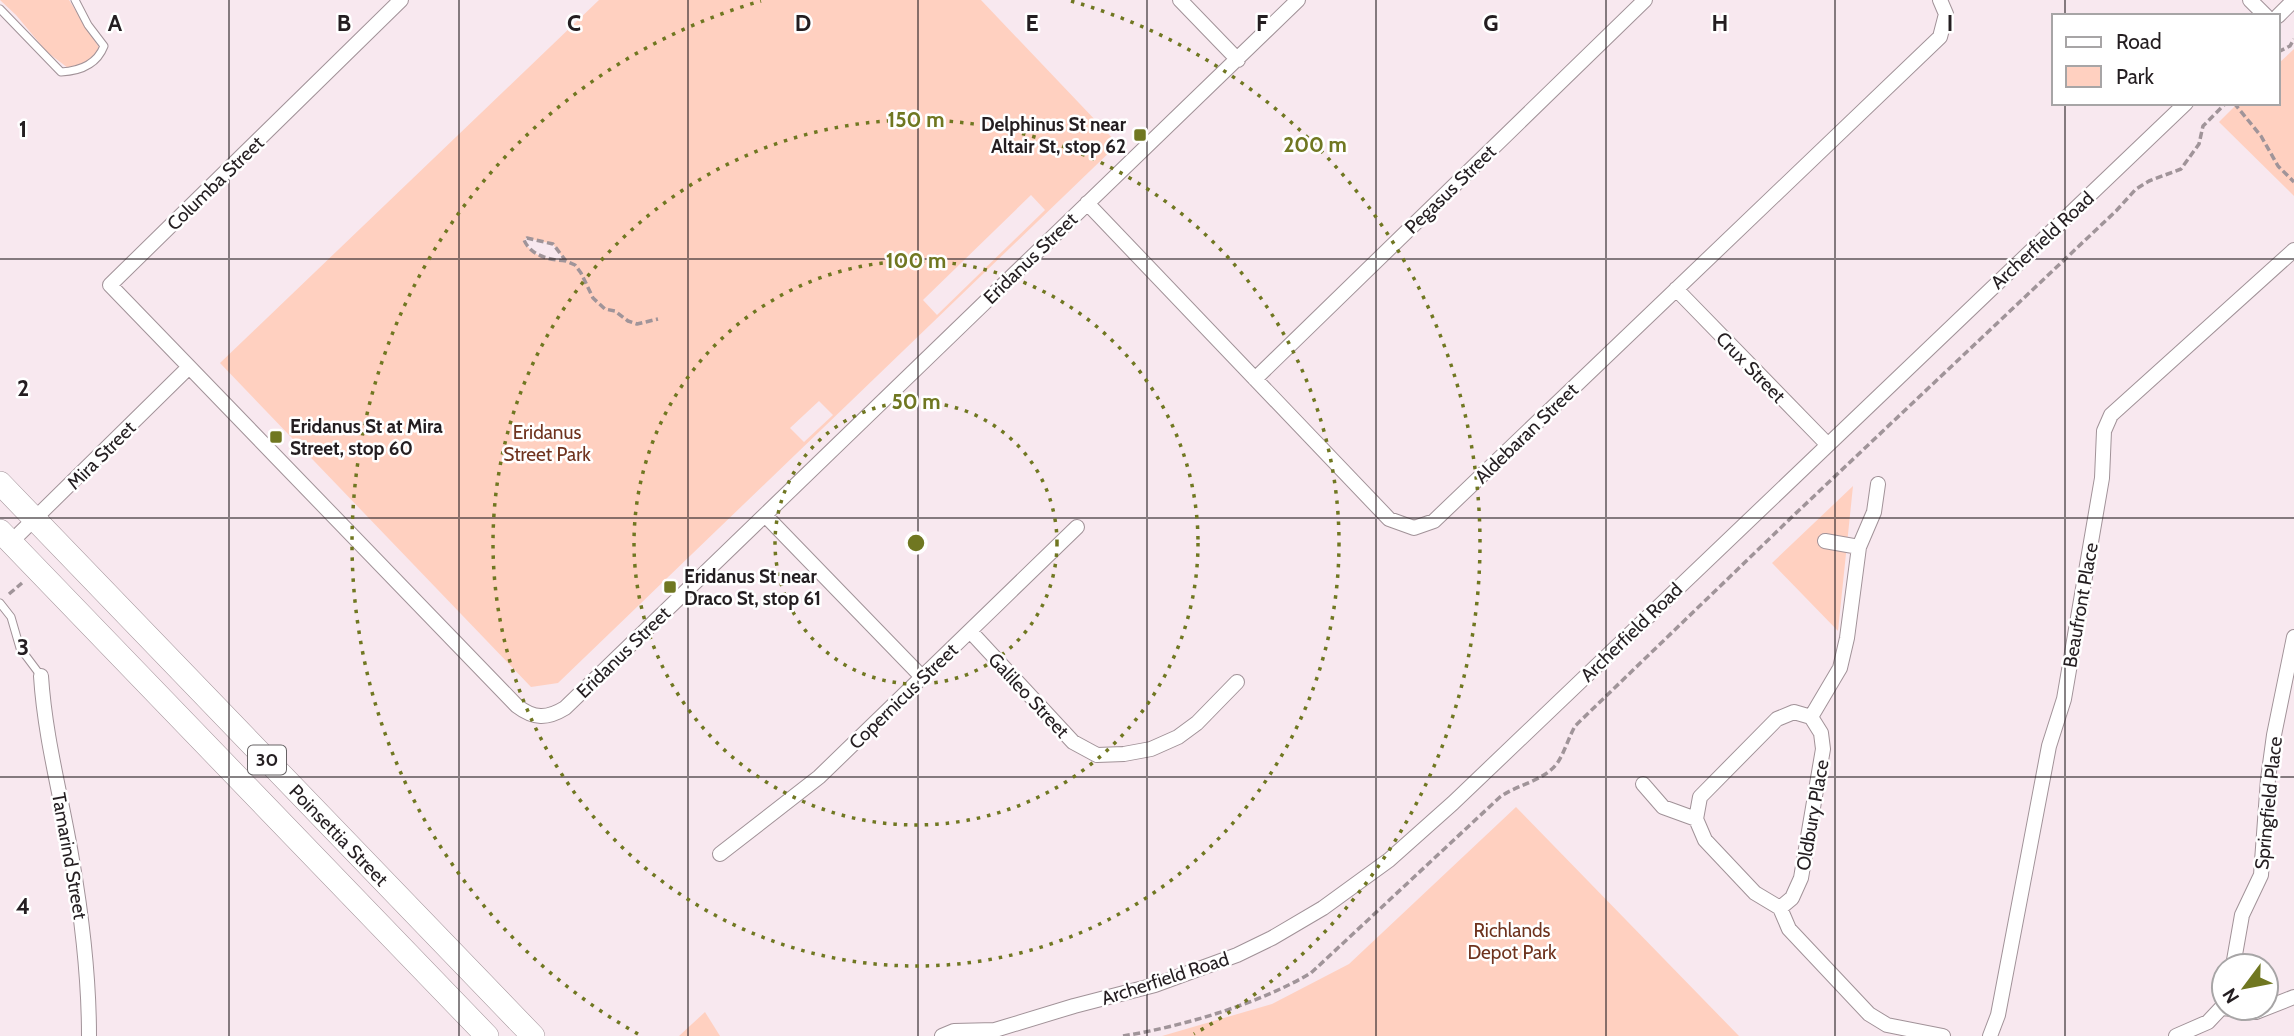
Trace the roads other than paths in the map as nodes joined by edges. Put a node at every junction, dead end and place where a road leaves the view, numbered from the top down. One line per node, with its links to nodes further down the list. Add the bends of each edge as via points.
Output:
1 (75, 0): 9 (lane, via 104,46 100,56 71,71 61,72)
2 (401, 0): 17 (street, Columba Street, via 110,285)
3 (1180, 0): 12 (street)
4 (1298, 0): 12 (street, Eridanus Street)
5 (1645, 0): 18 (street, Pegasus Street)
6 (1940, 0): 16 (street, Aldebaran Street, via 1946,14 1940,37)
7 (2250, 0): 10 (street)
8 (2294, 0): 11 (street)
9 (0, 9)
10 (2264, 14)
11 (2280, 14)
12 (1238, 60): 14 (street, Eridanus Street)
13 (2184, 105): 19 (street, Archerfield Road)
14 (1087, 203): 18 (street, Aldebaran Street); 22 (street, Eridanus Street)
15 (2294, 250): 48 (street, Beaufront Place, via 2111,415 2104,432 2102,478 2064,699 2049,746)
16 (1676, 289): 18 (street, Aldebaran Street, via 1434,521 1414,528 1389,519); 19 (street, Crux Street)
17 (189, 367): 22 (street, Eridanus Street, via 517,706 537,716 565,708); 23 (street, Mira Street)
18 (1255, 379)
19 (1826, 444): 41 (street, Archerfield Road, via 1453,803 1389,860 1323,908 1272,938 1196,971)
20 (0, 483): 23 (main road, Poinsettia Street / 30)
21 (1878, 484): 27 (street, via 1874,512)
22 (765, 515): 32 (street)
23 (35, 519): 25 (street, Mira Street); 45 (main road, Poinsettia Street / 30)
24 (1077, 527): 29 (street, Copernicus Street)
25 (5, 536): 44 (main road, Poinsettia Street / 30)
26 (1825, 541): 27 (street)
27 (1859, 547): 34 (street, via 1840,668)
28 (0, 603): 31 (lane, via 11,617 20,648)
29 (970, 631): 32 (street, Copernicus Street); 33 (street, Galileo Street, via 1073,742 1097,755 1152,749 1178,737)
30 (2294, 637): 39 (street, Springfield Place, via 2274,735 2261,875 2242,915)
31 (41, 676): 43 (street, Tamarind Street, via 82,928)
32 (922, 677): 37 (street, Copernicus Street, via 819,777)
33 (1237, 682)
34 (1811, 717): 36 (street, via 1794,712 1777,719 1700,797); 38 (street, Oldbury Place, via 1821,733 1823,749 1801,878 1792,898)
35 (1643, 784): 36 (street, via 1663,807)
36 (1696, 819): 38 (street, via 1705,840 1755,893)
37 (720, 855)
38 (1780, 908): 42 (street, via 1789,929 1869,1014 1887,1025)
39 (2236, 952)
40 (2210, 1020): 49 (street)
41 (991, 1033): 46 (street, Archerfield Road, via 954,1031)
42 (1926, 1034): 47 (street)
43 (89, 1036)
44 (486, 1036)
45 (533, 1036)
46 (942, 1036)
47 (1943, 1036)
48 (1990, 1036)
49 (2176, 1036)

